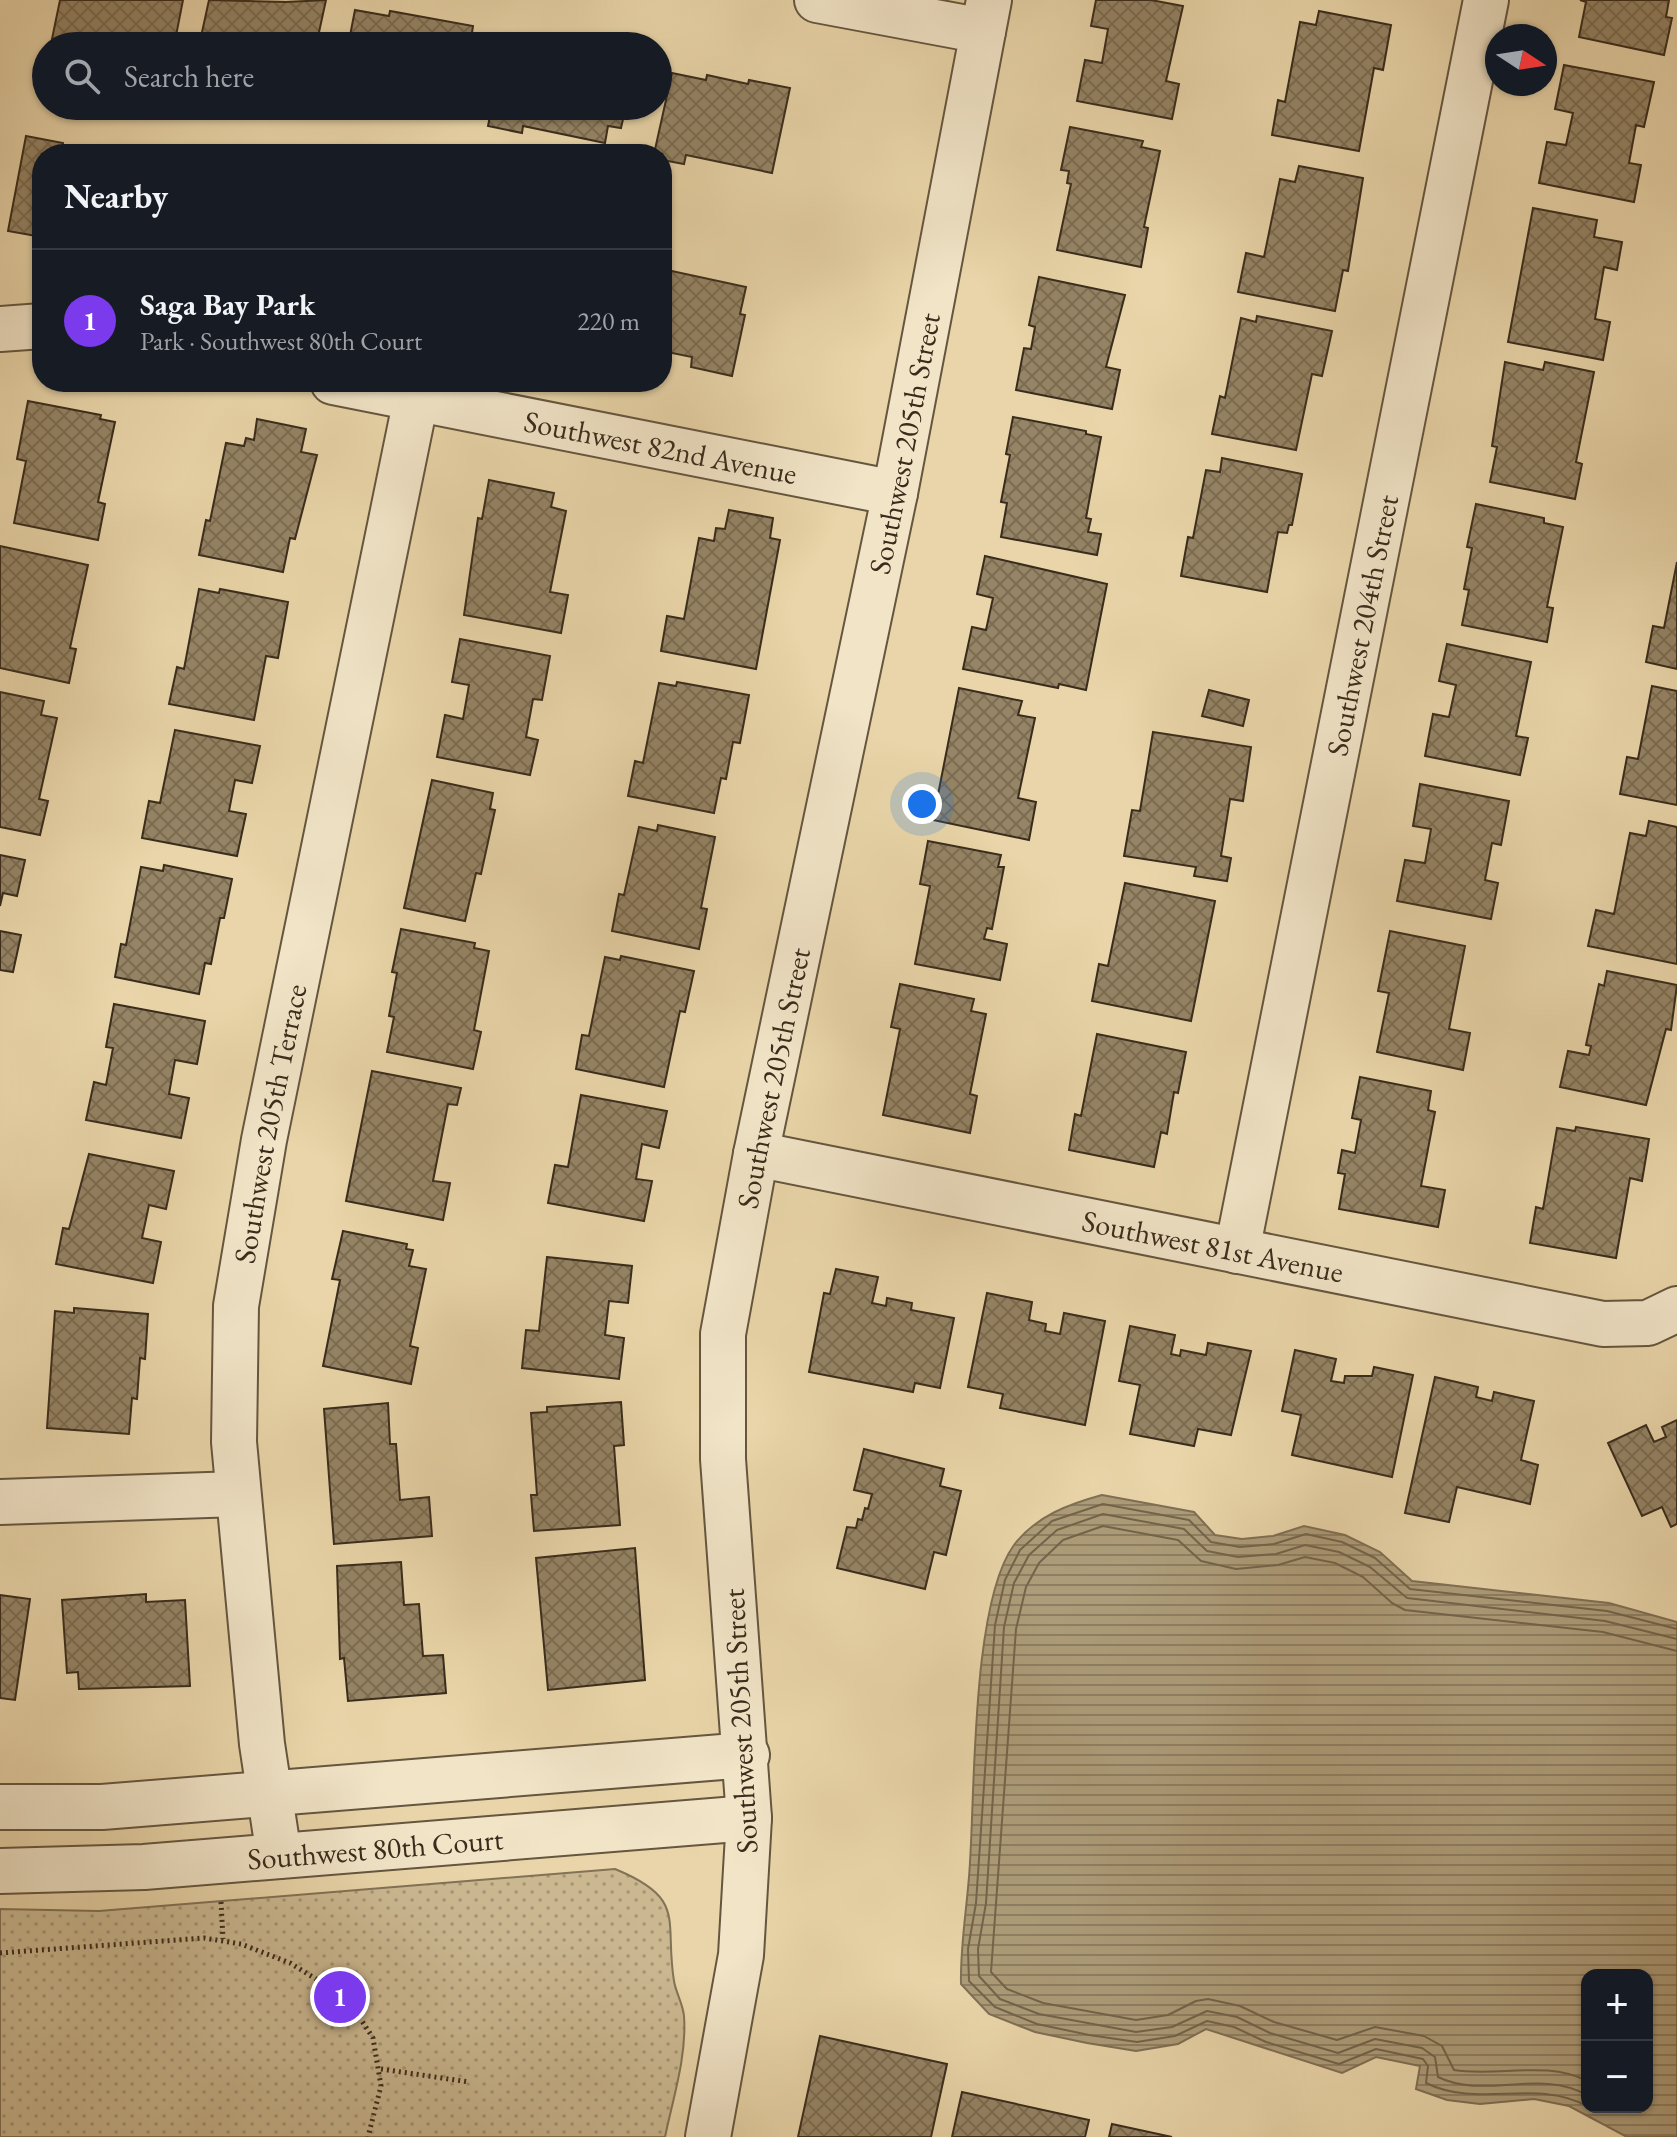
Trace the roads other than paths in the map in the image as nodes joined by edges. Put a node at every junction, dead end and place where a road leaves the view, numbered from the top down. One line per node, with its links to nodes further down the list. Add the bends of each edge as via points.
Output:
1 (817, 0): 3 (street)
2 (1486, 0): 10 (street, Southwest 204th Street)
3 (986, 16): 8 (street, Southwest 205th Street)
4 (32, 327): 5 (street)
5 (0, 329)
6 (382, 392): 7 (street, Southwest 82nd Avenue)
7 (416, 399): 8 (street, Southwest 82nd Avenue); 12 (street, Southwest 205th Terrace, via 241,1260 232,1391)
8 (895, 493): 9 (street, Southwest 205th Street)
9 (756, 1154): 10 (street, Southwest 81st Avenue); 14 (street, Southwest 205th Street, via 729,1289 721,1367 723,1459)
10 (1237, 1251): 11 (street, Southwest 81st Avenue, via 1603,1324 1633,1326)
11 (1674, 1312)
12 (238, 1494): 13 (street); 15 (street, Southwest 205th Terrace)
13 (0, 1502)
14 (747, 1755): 15 (street, Southwest 80th Court); 17 (street, Southwest 205th Street)
15 (270, 1794): 16 (street, Southwest 80th Court, via 102,1807); 18 (street, Southwest 205th Terrace)
16 (0, 1807)
17 (749, 1818): 18 (street, Southwest 80th Court); 20 (street, Southwest 205th Street, via 741,1955)
18 (279, 1856): 19 (street, Southwest 80th Court, via 112,1869)
19 (0, 1871)
20 (708, 2137)

